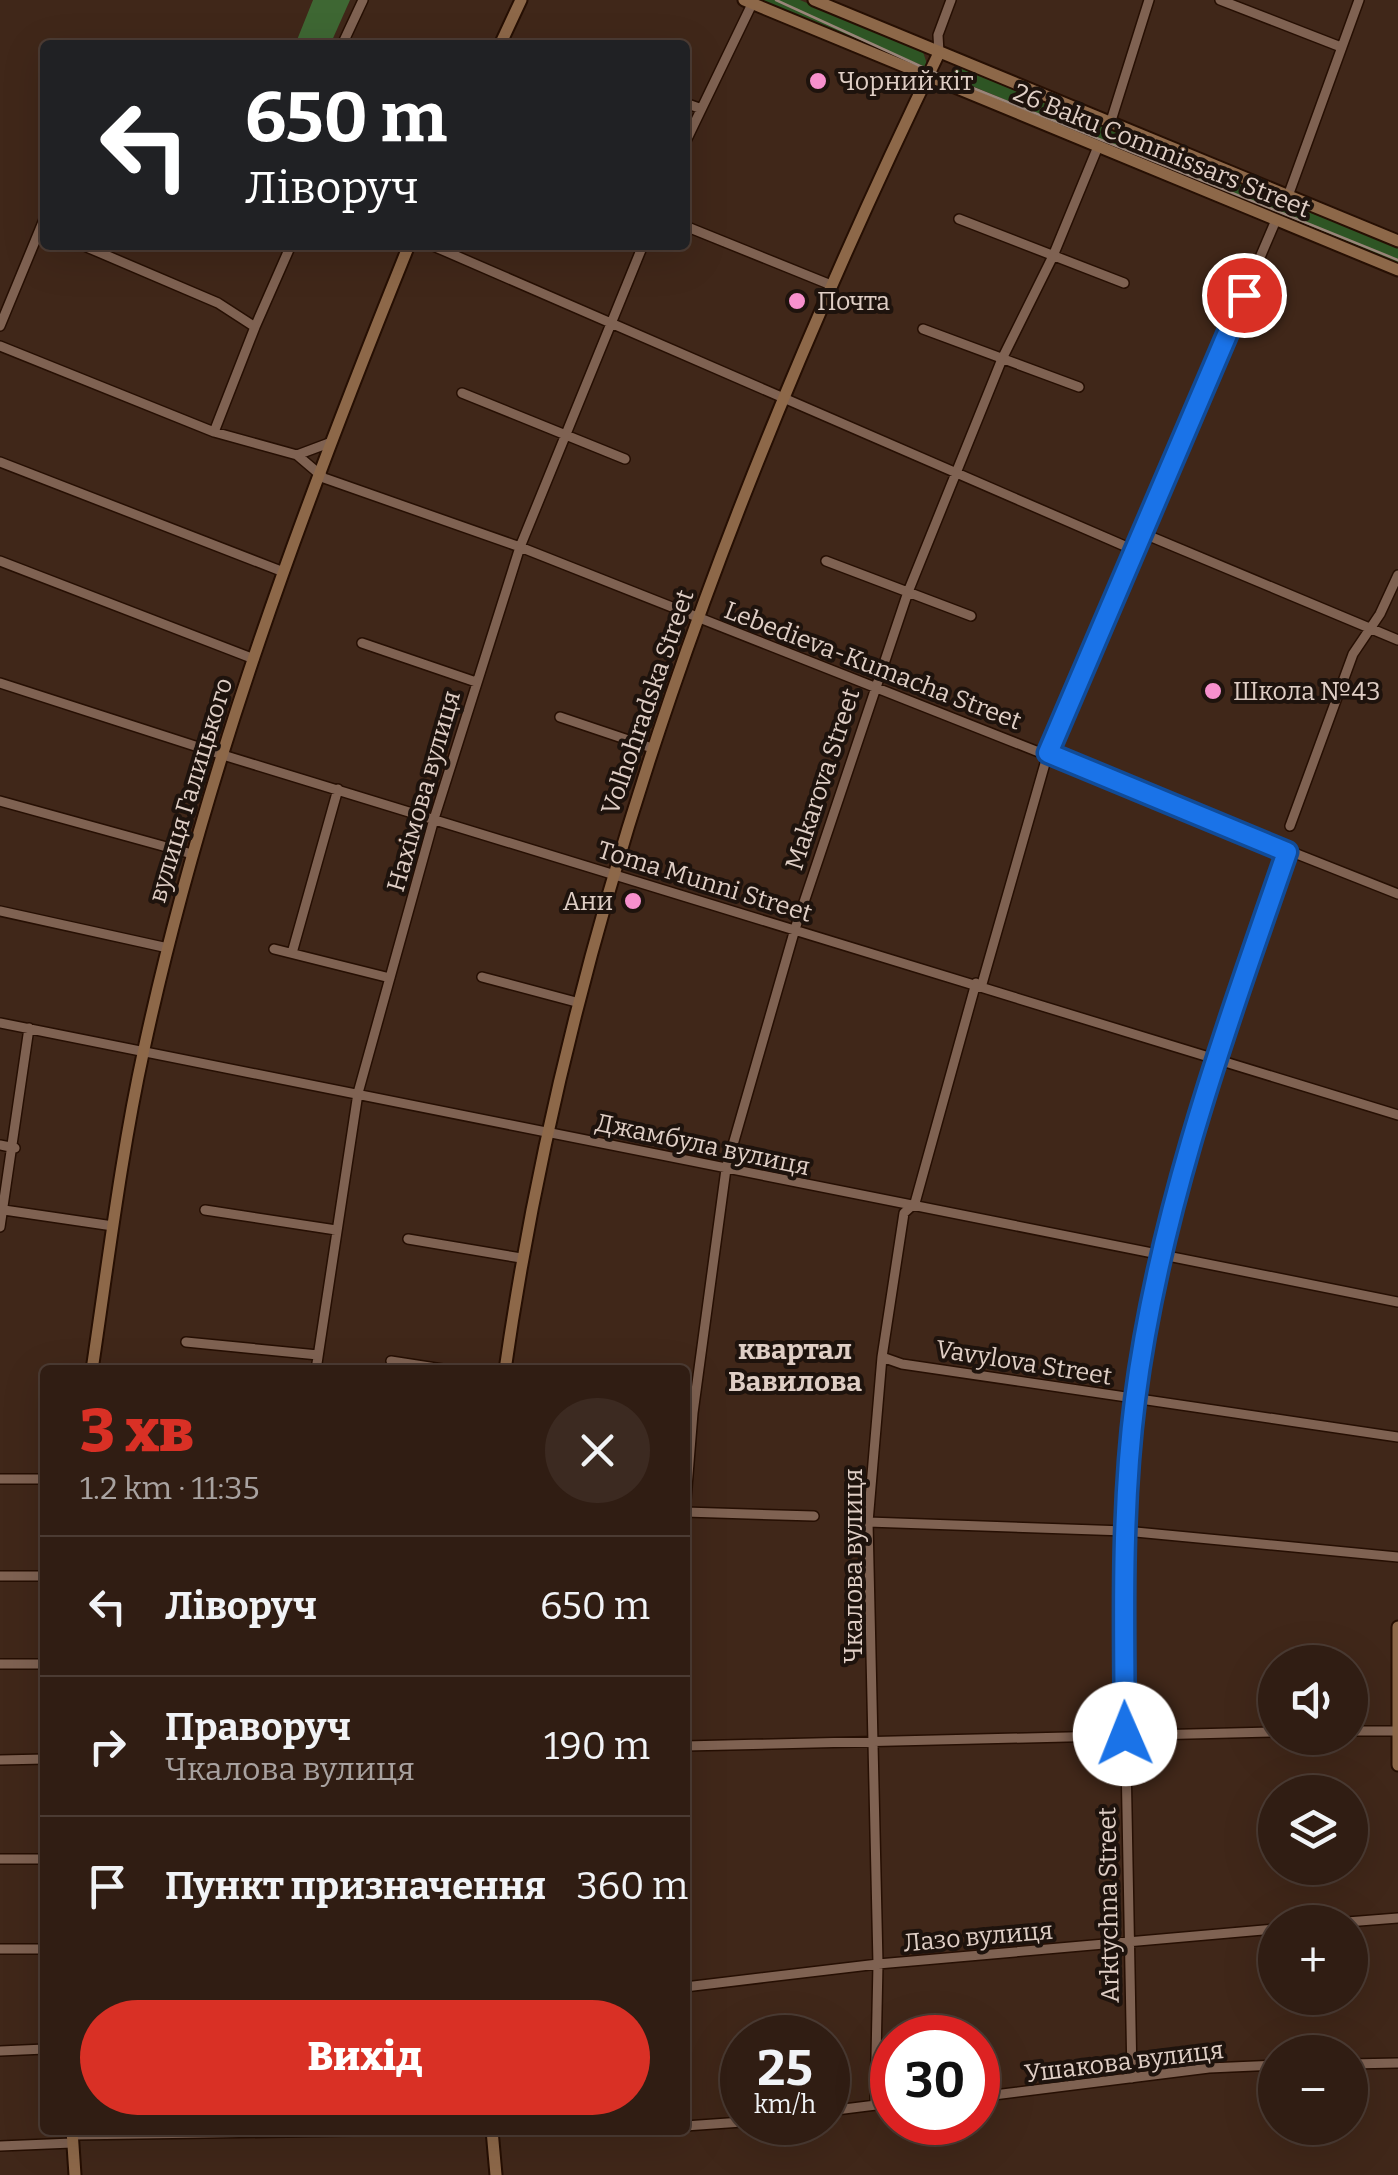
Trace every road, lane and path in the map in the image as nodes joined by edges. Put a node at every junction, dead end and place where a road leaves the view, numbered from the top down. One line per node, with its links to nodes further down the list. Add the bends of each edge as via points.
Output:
1 (363, 0): 9 (street)
2 (520, 0): 10 (street)
3 (814, 0): 12 (street, 26 Baku Commissars Street)
4 (951, 0): 12 (street)
5 (1149, 0): 16 (street)
6 (1220, 0): 11 (street)
7 (1359, 0): 11 (street)
8 (748, 2): 13 (street, 26 Baku Commissars Street); 15 (street)
9 (344, 40)
10 (502, 40)
11 (1341, 47): 20 (street)
12 (939, 53): 13 (street, Volhohradska Street); 16 (street, 26 Baku Commissars Street)
13 (927, 80): 18 (street, 26 Baku Commissars Street); 35 (street, Volhohradska Street)
14 (690, 104): 15 (street)
15 (699, 108): 17 (street)
16 (1110, 124): 19 (street, 26 Baku Commissars Street)
17 (690, 130)
18 (1097, 148): 21 (street, 26 Baku Commissars Street); 32 (street, Makarova Street)
19 (1272, 189): 20 (street, 26 Baku Commissars Street); 21 (street)
20 (1288, 196): 26 (street, 26 Baku Commissars Street)
21 (1262, 214): 23 (street, 26 Baku Commissars Street)
22 (959, 219): 32 (street)
23 (1276, 220): 33 (street, 26 Baku Commissars Street); 53 (street, Чкалова вулиця)
24 (690, 228): 35 (street)
25 (40, 233): 37 (street)
26 (1398, 241)
27 (94, 250): 38 (street, via 218,302)
28 (289, 250): 38 (street)
29 (407, 250): 47 (street, вулиця Галицького)
30 (442, 250): 36 (street)
31 (641, 250): 36 (street, Нахімова вулиця)
32 (1053, 256): 34 (street); 41 (street, Makarova Street)
33 (1398, 270)
34 (1124, 283)
35 (831, 284): 44 (street, Volhohradska Street)
36 (610, 324): 44 (street); 46 (street, Нахімова вулиця)
37 (0, 326)
38 (255, 327): 45 (street)
39 (922, 329): 41 (street)
40 (0, 346): 45 (street, Lebedieva-Kumacha Street)
41 (1002, 359): 42 (street); 52 (street, Makarova Street)
42 (1079, 387)
43 (462, 393): 46 (street)
44 (785, 400): 52 (street); 62 (street, Volhohradska Street)
45 (214, 432): 48 (street, Lebedieva-Kumacha Street)
46 (563, 435): 49 (street); 54 (street, Нахімова вулиця)
47 (329, 443): 48 (street); 51 (street, вулиця Галицького)
48 (297, 455): 51 (street, Lebedieva-Kumacha Street)
49 (624, 459)
50 (0, 462): 58 (street)
51 (318, 470): 54 (street, Lebedieva-Kumacha Street, via 324,478); 58 (street, вулиця Галицького)
52 (955, 472): 55 (street); 60 (street, Makarova Street)
53 (1142, 533): 55 (street, Чкалова вулиця); 63 (street)
54 (520, 547): 62 (street, Lebedieva-Kumacha Street); 67 (street, Нахімова вулиця)
55 (1134, 550): 72 (street, Чкалова вулиця)
56 (826, 561): 60 (street)
57 (0, 562): 66 (street)
58 (280, 570): 66 (street, вулиця Галицького)
59 (1398, 575): 63 (street)
60 (908, 592): 61 (street); 69 (street, Makarova Street)
61 (971, 616)
62 (697, 618): 69 (street, Lebedieva-Kumacha Street); 71 (street, Volhohradska Street)
63 (1369, 626): 64 (street); 77 (street)
64 (1398, 640)
65 (362, 643): 67 (street)
66 (254, 658): 73 (street, вулиця Галицького)
67 (476, 682): 76 (street, Нахімова вулиця)
68 (0, 683): 73 (street, Toma Munni Street)
69 (873, 688): 72 (street, Lebedieva-Kumacha Street); 83 (street, Makarova Street)
70 (560, 717): 71 (street)
71 (652, 748): 80 (street, Volhohradska Street)
72 (1048, 753): 78 (street, Lebedieva-Kumacha Street); 89 (street, Чкалова вулиця)
73 (223, 756): 74 (street, Toma Munni Street); 79 (street, вулиця Галицького)
74 (338, 790): 76 (street, Toma Munni Street); 86 (street)
75 (0, 801): 79 (street)
76 (434, 818): 80 (street, Toma Munni Street); 88 (street, Нахімова вулиця)
77 (1290, 826)
78 (1287, 852): 81 (street, Lebedieva-Kumacha Street); 94 (street, Arktychna Street)
79 (192, 854): 84 (street, вулиця Галицького)
80 (614, 874): 83 (street, Toma Munni Street); 90 (street, Volhohradska Street)
81 (1398, 894)
82 (0, 911): 84 (street)
83 (794, 929): 89 (street, Toma Munni Street); 100 (street, Makarova Street)
84 (168, 948): 93 (street, вулиця Галицького)
85 (274, 948): 86 (street)
86 (292, 953): 88 (street)
87 (482, 977): 90 (street)
88 (390, 978): 95 (street, Нахімова вулиця)
89 (979, 984): 94 (street, Toma Munni Street); 101 (street, Чкалова вулиця)
90 (576, 1002): 97 (street, Volhohradska Street)
91 (0, 1022): 92 (street, Джамбула вулиця)
92 (29, 1028): 93 (street, Джамбула вулиця); 99 (street)
93 (143, 1052): 95 (street, Джамбула вулиця); 104 (street, вулиця Галицького)
94 (1217, 1058): 96 (street, Toma Munni Street); 108 (street, Arktychna Street)
95 (358, 1092): 97 (street, Джамбула вулиця); 106 (street, Нахімова вулиця)
96 (1398, 1115)
97 (544, 1132): 100 (street, Джамбула вулиця); 109 (street, Volhohradska Street)
98 (0, 1146): 99 (street)
99 (15, 1148): 102 (street)
100 (726, 1169): 101 (street, Джамбула вулиця); 121 (street, Makarova Street)
101 (915, 1203): 108 (street, Джамбула вулиця); 113 (street, Чкалова вулиця, via 904,1213)
102 (4, 1210): 104 (street); 105 (street)
103 (204, 1210): 106 (street)
104 (113, 1226): 115 (street, вулиця Галицького)
105 (0, 1227)
106 (336, 1230): 112 (street, Нахімова вулиця)
107 (408, 1239): 109 (street)
108 (1161, 1255): 110 (street, Джамбула вулиця); 119 (street, Arktychna Street)
109 (521, 1258): 118 (street, Volhohradska Street)
110 (1398, 1302)
111 (186, 1342): 112 (street)
112 (318, 1355): 116 (street, Нахімова вулиця)
113 (882, 1357): 119 (street, Vavylova Street); 126 (street, Чкалова вулиця)
114 (392, 1361): 117 (street)
115 (93, 1365)
116 (317, 1365)
117 (417, 1365)
118 (506, 1365)
119 (1135, 1400): 120 (street, Vavylova Street); 127 (street, Arktychna Street)
120 (1398, 1437)
121 (690, 1451)
122 (0, 1479): 123 (street)
123 (40, 1479)
124 (690, 1512): 125 (street)
125 (814, 1516)
126 (868, 1522): 127 (street); 138 (street, Чкалова вулиця)
127 (1125, 1531): 128 (street); 137 (street, Arktychna Street)
128 (1398, 1557)
129 (0, 1576): 130 (street)
130 (40, 1576)
131 (1398, 1627): 134 (street)
132 (0, 1664): 133 (street)
133 (40, 1664)
134 (1396, 1731): 136 (street); 142 (street)
135 (1258, 1732): 137 (street)
136 (1368, 1732)
137 (1125, 1734): 138 (street); 148 (street, Arktychna Street)
138 (874, 1739): 139 (street); 151 (street, Чкалова вулиця)
139 (690, 1746)
140 (0, 1760): 141 (street)
141 (40, 1760)
142 (1398, 1765)
143 (40, 1859): 144 (street)
144 (0, 1860)
145 (1398, 1918): 146 (street)
146 (1368, 1920)
147 (1258, 1932): 148 (street, Лазо вулиця)
148 (1126, 1944): 151 (street, Лазо вулиця); 159 (street, Arktychna Street)
149 (0, 1949): 150 (street)
150 (40, 1949)
151 (878, 1964): 152 (street, Лазо вулиця); 153 (street, Чкалова вулиця)
152 (690, 1986)
153 (877, 2015)
154 (40, 2049): 155 (street)
155 (0, 2051)
156 (1398, 2063): 157 (street)
157 (1368, 2064)
158 (1258, 2067): 159 (street, Ушакова вулиця)
159 (1132, 2078): 160 (street, Ушакова вулиця)
160 (1000, 2094)
161 (720, 2124): 162 (street)
162 (690, 2126)
163 (130, 2135): 165 (street)
164 (492, 2135): 168 (street)
165 (72, 2136): 166 (street); 167 (street)
166 (0, 2146)
167 (75, 2175)
168 (496, 2175)

